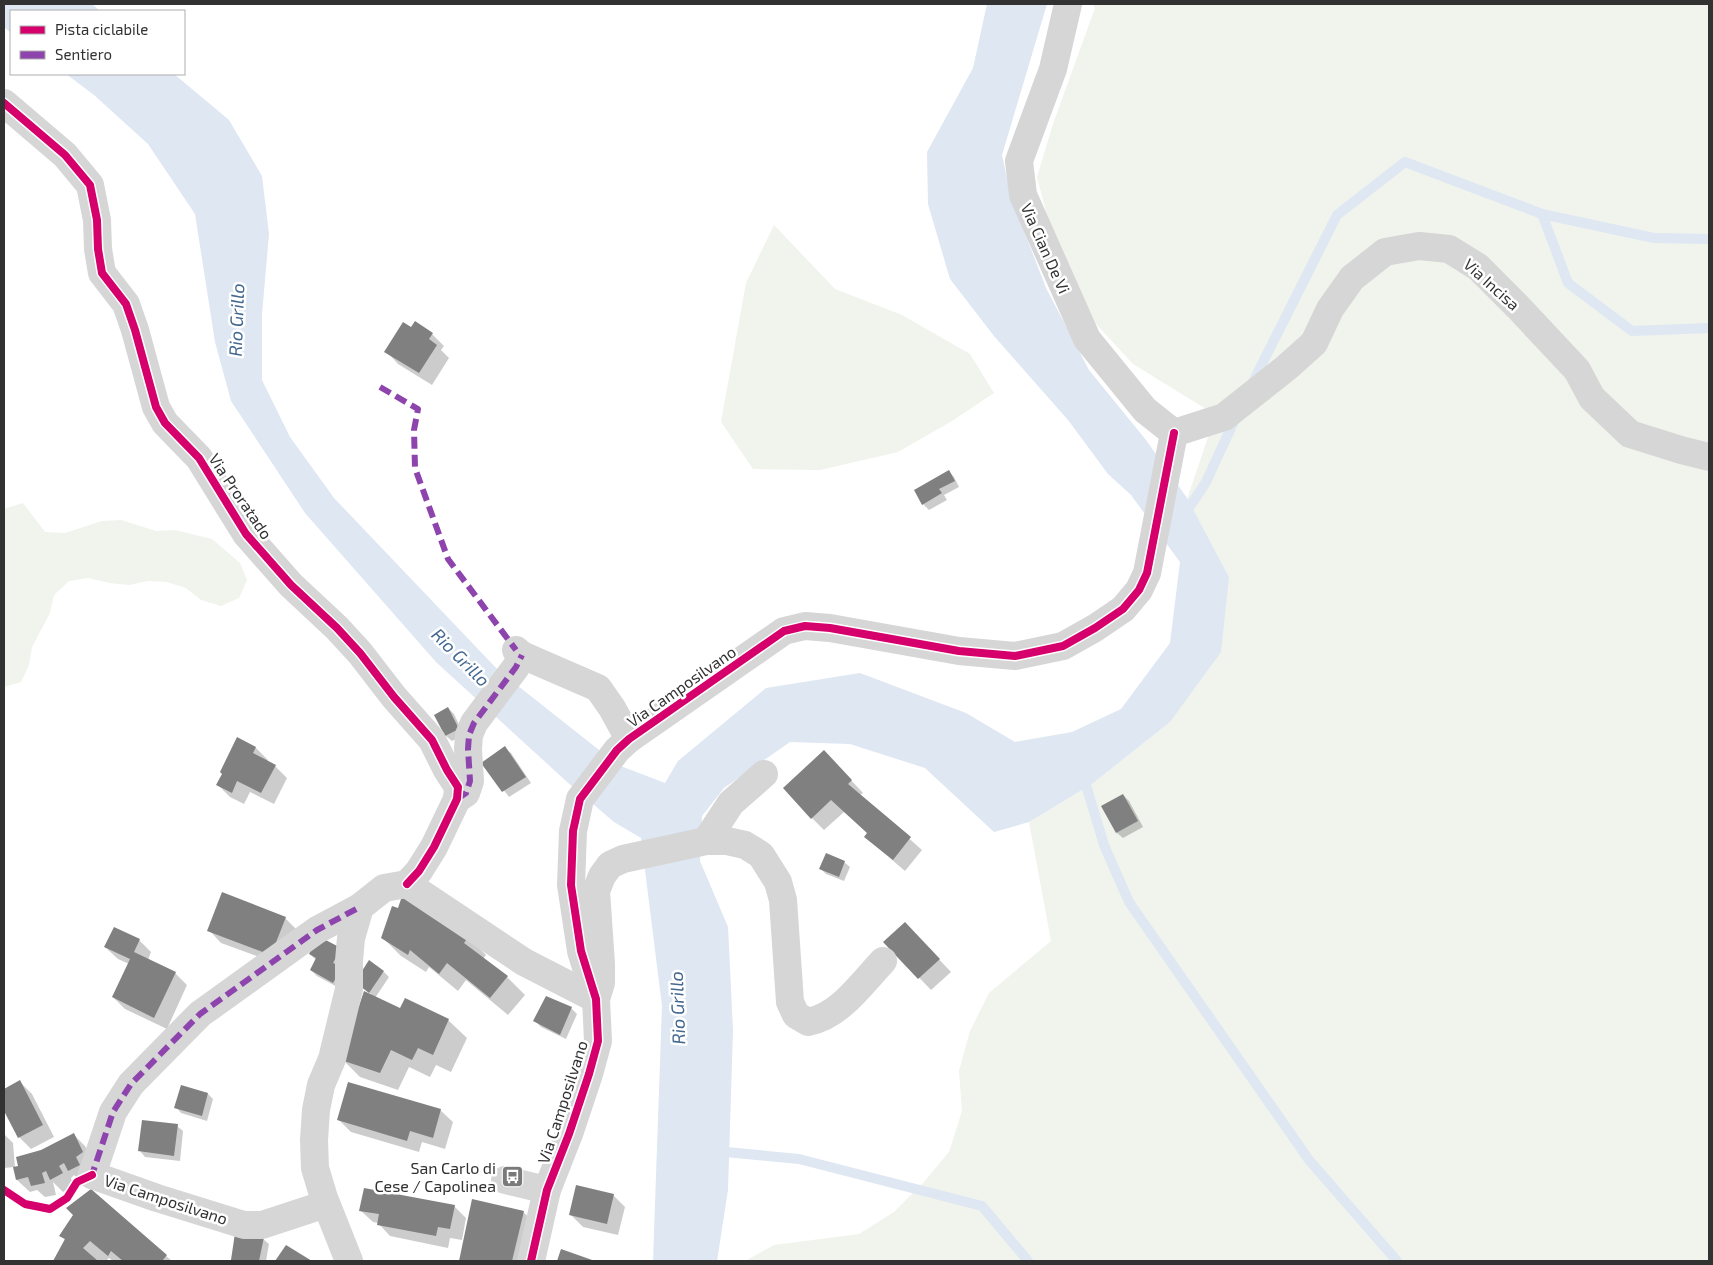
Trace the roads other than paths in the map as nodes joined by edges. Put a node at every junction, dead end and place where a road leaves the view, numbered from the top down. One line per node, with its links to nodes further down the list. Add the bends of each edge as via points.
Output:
1 (1068, 4): 3 (street, Via Cian De Vi, via 1053,69 1019,161 1023,195 1087,339 1145,410)
2 (4, 103): 7 (street, Via Proratado, via 65,155 90,185 102,273 126,304 156,407 165,423 199,458 246,534 291,585 338,628 432,740 458,787)
3 (1174, 433): 4 (street, Via Incisa, via 1224,417 1314,343 1330,309 1352,278 1385,252 1419,246 1449,249 1478,267 1577,370 1592,398 1630,434); 5 (street, Via Camposilvano, via 1147,573 1139,590 1123,609 1096,628 1063,646 1015,656 959,651 830,628 805,626 784,631)
4 (1709, 457)
5 (623, 745): 7 (street, via 612,708 598,688 518,657 468,735 470,781 466,793); 12 (street, Via Camposilvano, via 580,799 573,831 572,885 581,951)
6 (764, 774): 8 (street, via 731,804)
7 (457, 799): 9 (street, via 434,847)
8 (706, 841): 11 (street, Via Camposilvano, via 745,845 761,855 778,882 783,900 790,1002 796,1014 808,1022 820,1020 839,1007); 12 (street, Via Camposilvano, via 623,858 602,876 596,891 601,964 601,983)
9 (407, 884): 10 (street, Via Camposilvano, via 384,888); 12 (street, via 524,962)
10 (360, 907): 15 (street, via 351,938 348,997 316,1110 315,1168); 15 (street, Via Camposilvano, via 316,930 200,1014 131,1084 113,1112 92,1175 244,1225 262,1225)
11 (883, 961)
12 (596, 999): 14 (street, Via Camposilvano, via 598,1041 594,1058)
13 (505, 1180): 14 (street)
14 (547, 1190): 17 (street, Via Camposilvano)
15 (326, 1204): 16 (street)
16 (349, 1261)
17 (531, 1261)

